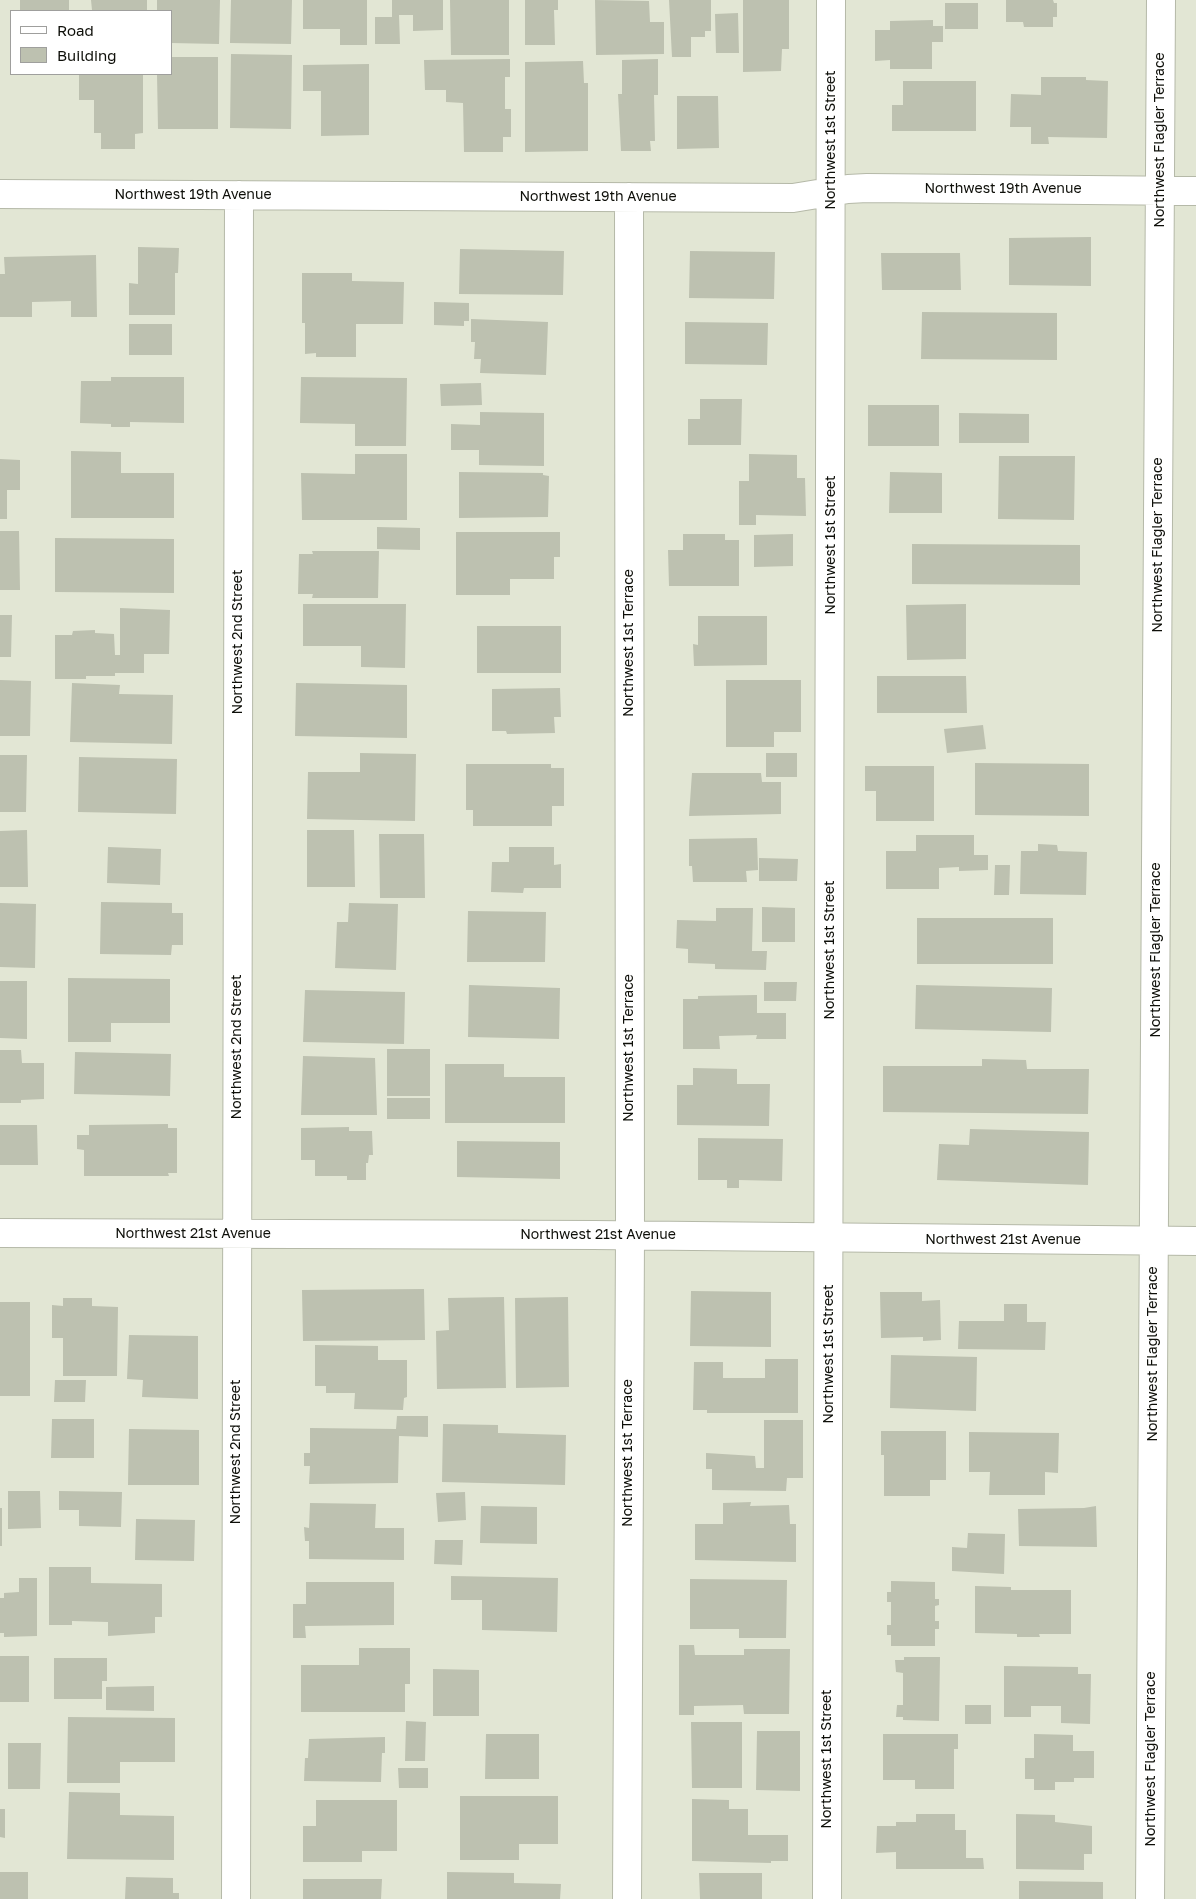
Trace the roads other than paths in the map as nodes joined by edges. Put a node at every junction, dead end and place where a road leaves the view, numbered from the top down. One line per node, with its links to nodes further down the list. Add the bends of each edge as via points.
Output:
1 (831, 0): 5 (street, Northwest 1st Street)
2 (1161, 0): 3 (street, Northwest Flagler Terrace)
3 (1160, 190): 4 (street, Northwest 19th Avenue); 5 (street, Northwest 19th Avenue, via 867,188); 13 (street, Northwest Flagler Terrace)
4 (1196, 191)
5 (831, 192): 8 (street, Northwest 19th Avenue, via 793,198); 12 (street, Northwest 1st Street)
6 (0, 194): 7 (street, Northwest 19th Avenue)
7 (239, 195): 8 (street, Northwest 19th Avenue); 10 (street, Northwest 2nd Street)
8 (629, 197): 11 (street, Northwest 1st Terrace)
9 (0, 1233): 10 (street, Northwest 21st Avenue)
10 (237, 1234): 11 (street, Northwest 21st Avenue); 15 (street, Northwest 2nd Street)
11 (630, 1235): 12 (street, Northwest 21st Avenue); 16 (street, Northwest 1st Terrace)
12 (830, 1239): 13 (street, Northwest 21st Avenue); 17 (street, Northwest 1st Street)
13 (1154, 1241): 14 (street, Northwest 21st Avenue); 18 (street, Northwest Flagler Terrace)
14 (1196, 1241)
15 (236, 1899)
16 (627, 1899)
17 (827, 1899)
18 (1150, 1899)

